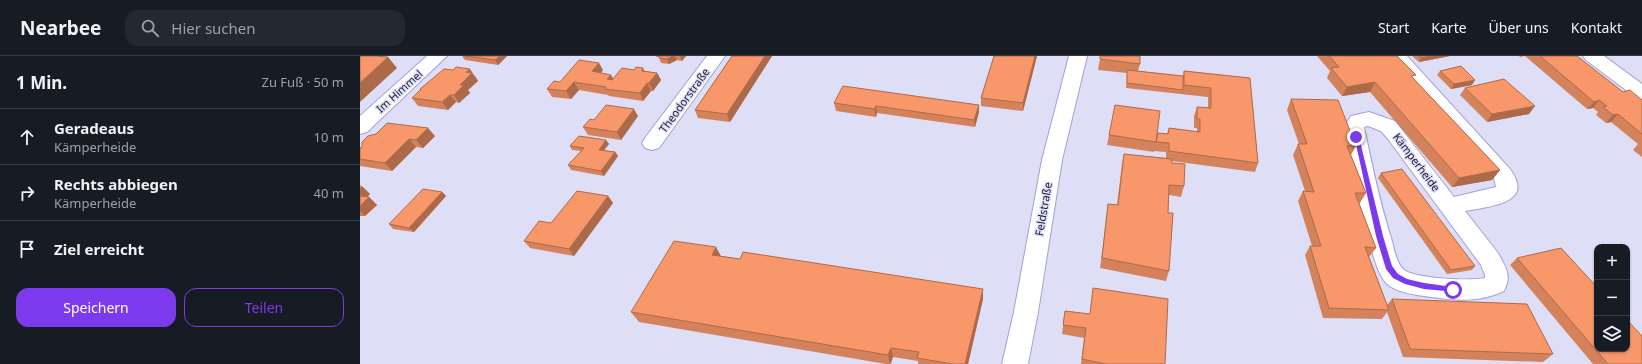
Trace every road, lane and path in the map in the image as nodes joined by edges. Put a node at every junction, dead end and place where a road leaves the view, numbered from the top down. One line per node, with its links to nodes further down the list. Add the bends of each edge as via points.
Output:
1 (438, 56): 7 (street, Im Himmel)
2 (716, 56): 8 (street, Theodorstraße)
3 (1078, 56): 10 (street, Feldstraße, via 1052,160)
4 (1396, 56): 9 (street, via 1504,174 1507,190 1502,195)
5 (1592, 56): 6 (street)
6 (1642, 93)
7 (360, 127)
8 (652, 143)
9 (1450, 206): 9 (street, Kämperheide, via 1388,126 1369,119 1358,121 1354,127 1379,236 1389,267 1396,276 1405,281 1424,286 1471,291 1488,289 1496,284 1497,275 1490,260)
10 (1015, 364)

